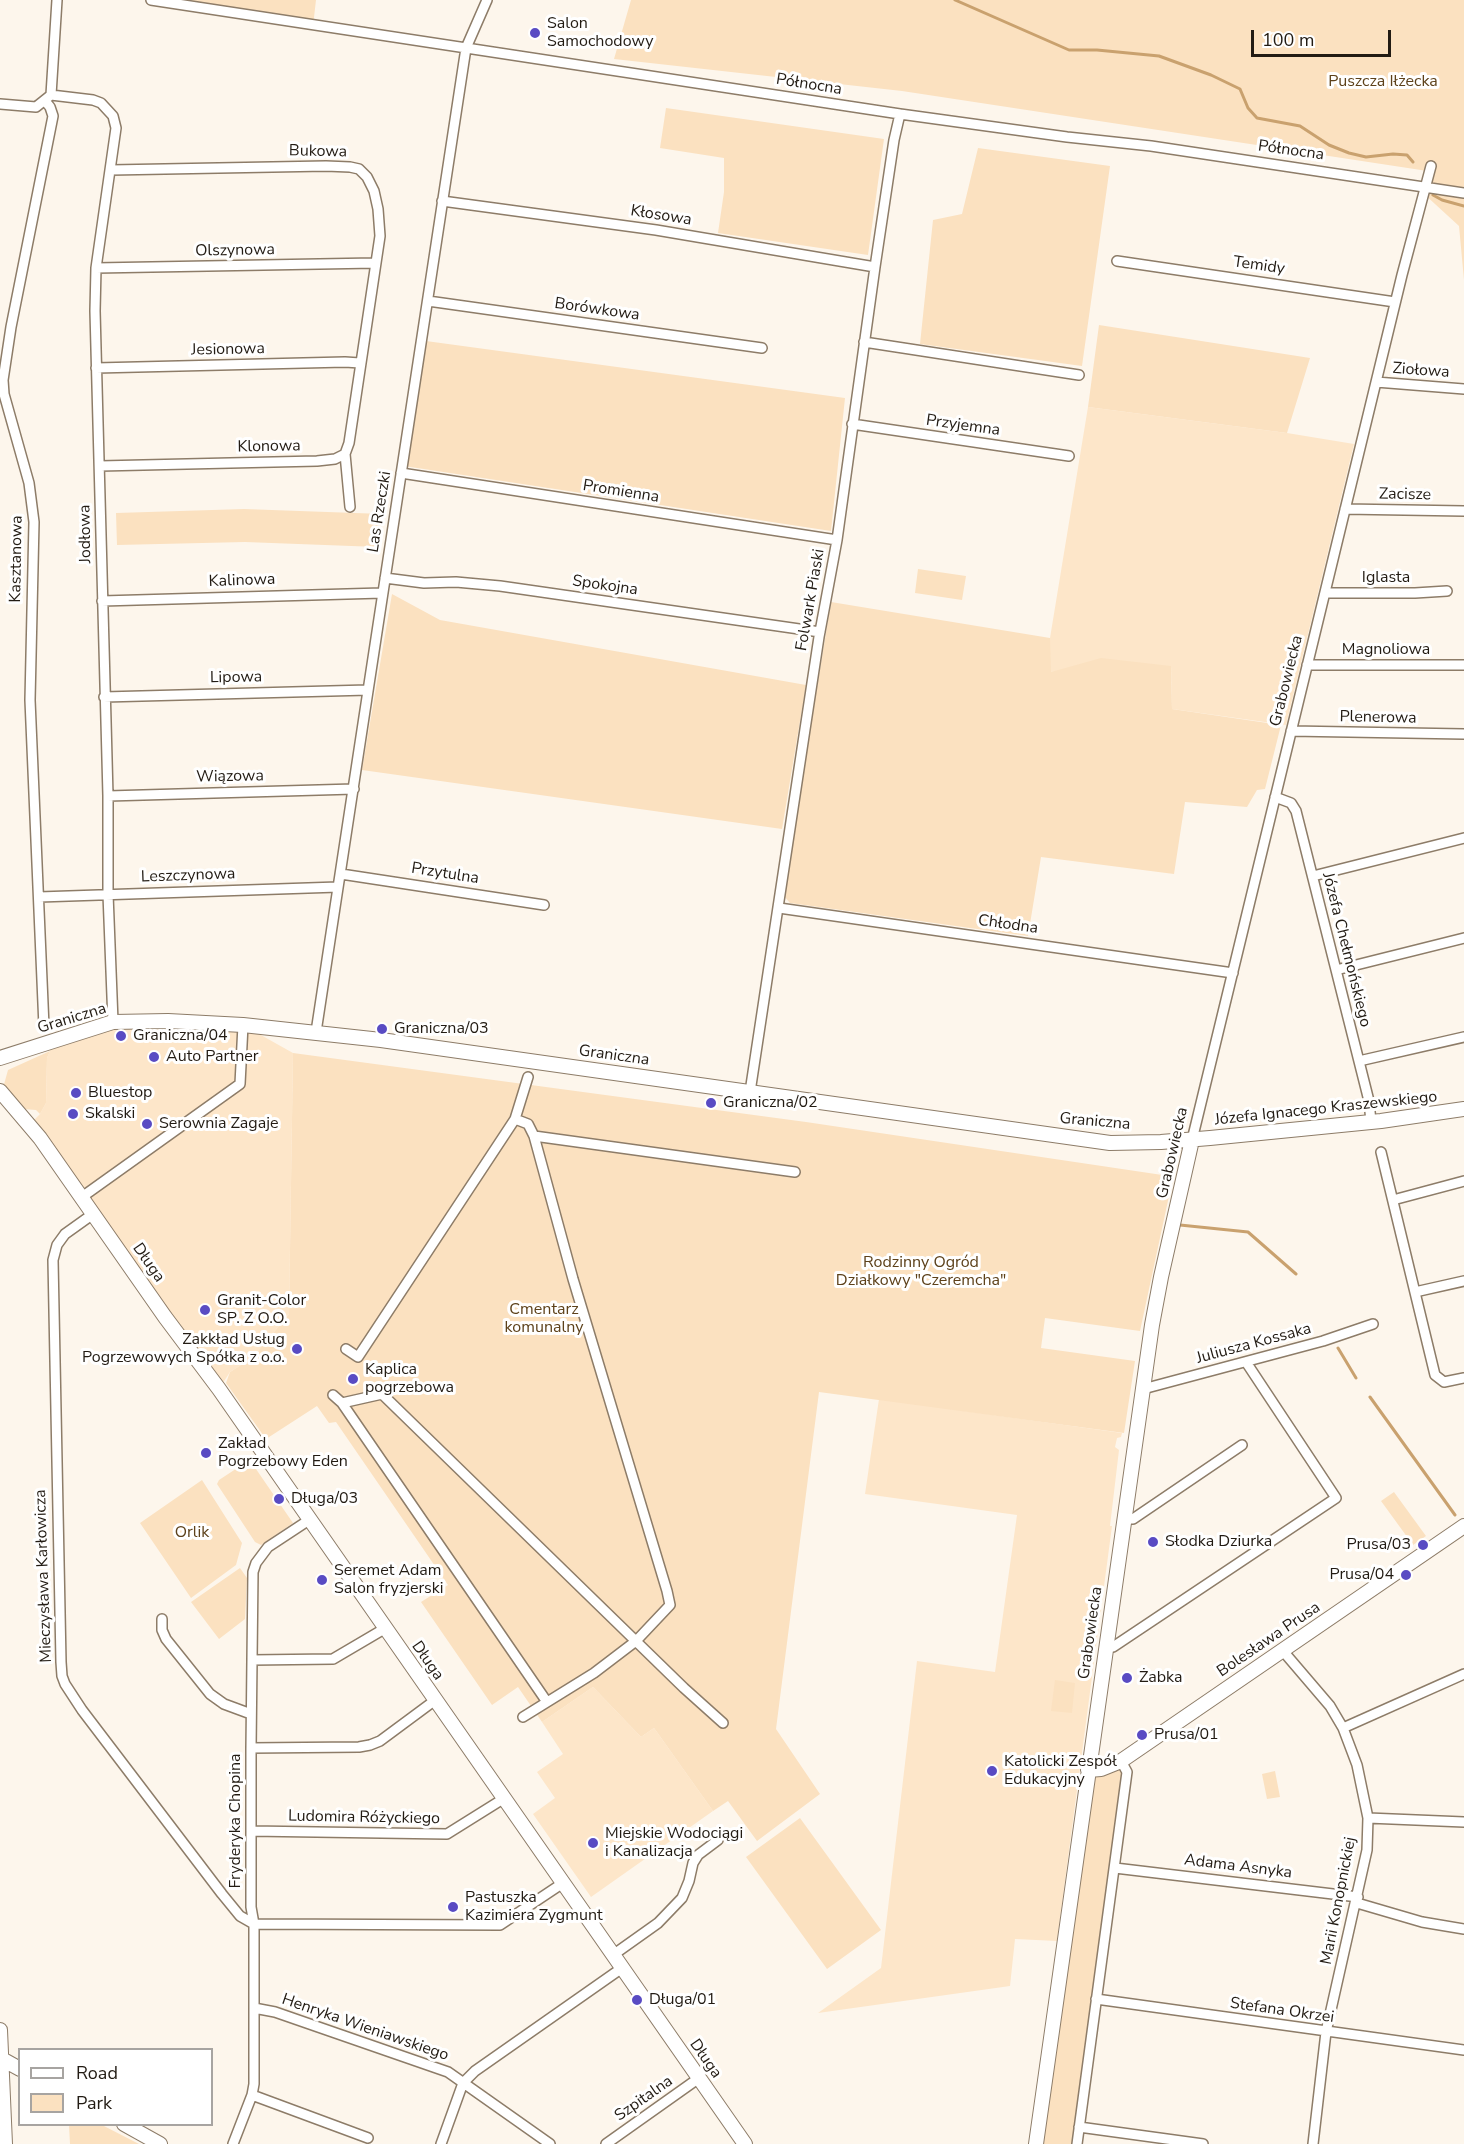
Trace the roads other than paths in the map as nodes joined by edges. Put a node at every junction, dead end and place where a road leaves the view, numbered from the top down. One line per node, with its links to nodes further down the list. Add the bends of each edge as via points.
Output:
1 (57, 0): 5 (street, Kasztanowa)
2 (151, 0): 4 (street, Północna)
3 (487, 0): 4 (street, Las Rzeczki)
4 (465, 48): 7 (street, Północna); 12 (street, Las Rzeczki)
5 (48, 98): 6 (street, via 36,106); 9 (street, Jodłowa, via 93,100 108,109 116,128); 55 (street, Kasztanowa, via 52,116 3,380 29,483 34,522 30,700)
6 (0, 104)
7 (900, 114): 10 (street, Północna); 15 (street, Folwark Piaski)
8 (1431, 166): 10 (street, Grabowiecka)
9 (111, 170): 14 (street, Bukowa, via 339,166 358,169 368,177 378,209 380,236); 16 (street, Jodłowa)
10 (1426, 186): 11 (street, Północna); 18 (street, Grabowiecka)
11 (1464, 193)
12 (442, 201): 15 (street, Kłosowa, via 656,230); 17 (street, Las Rzeczki)
13 (1117, 261): 18 (street, Temidy)
14 (375, 263): 16 (street, Olszynowa); 21 (street, Bukowa)
15 (875, 267): 19 (street, Folwark Piaski)
16 (96, 268): 22 (street, Jodłowa)
17 (428, 301): 20 (street, Borówkowa); 30 (street, Las Rzeczki)
18 (1395, 302): 24 (street, Grabowiecka)
19 (864, 342): 23 (street); 26 (street, Folwark Piaski)
20 (762, 348)
21 (360, 363): 22 (street, Jesionowa); 27 (street)
22 (96, 368): 29 (street, Jodłowa)
23 (1079, 375)
24 (1376, 382): 25 (street, Ziołowa); 32 (street, Grabowiecka)
25 (1464, 389)
26 (852, 424): 28 (street, Przyjemna); 34 (street, Folwark Piaski)
27 (345, 454): 29 (street, Klonowa, via 316,461); 31 (street)
28 (1069, 456)
29 (100, 466): 39 (street, Jodłowa)
30 (401, 473): 34 (street, Promienna); 35 (street, Las Rzeczki)
31 (350, 507)
32 (1345, 509): 33 (street, Zacisze); 38 (street, Grabowiecka)
33 (1464, 511)
34 (837, 540): 40 (street, Folwark Piaski)
35 (385, 578): 37 (street, Las Rzeczki); 40 (street, Spokojna, via 500,586)
36 (1447, 591): 38 (street, Iglasta)
37 (382, 593): 39 (street, Kalinowa); 43 (street, Las Rzeczki)
38 (1325, 593): 41 (street, Grabowiecka)
39 (102, 601): 44 (street, Jodłowa)
40 (820, 632): 57 (street, Folwark Piaski)
41 (1308, 665): 42 (street, Magnoliowa); 45 (street, Grabowiecka)
42 (1464, 665)
43 (368, 690): 44 (street, Lipowa); 47 (street, Las Rzeczki)
44 (104, 697): 48 (street, Jodłowa)
45 (1291, 731): 46 (street, Plenerowa); 49 (street, Grabowiecka)
46 (1464, 734)
47 (354, 789): 48 (street, Wiązowa); 51 (street, Las Rzeczki)
48 (108, 795): 54 (street, Jodłowa)
49 (1275, 797): 52 (street, Józefa Chełmońskiego, via 1291,803 1296,811); 60 (street, Grabowiecka)
50 (1464, 838): 52 (street)
51 (341, 874): 53 (street, Las Rzeczki); 56 (street, Przytulna)
52 (1313, 876): 59 (street, Józefa Chełmońskiego)
53 (338, 887): 54 (street, Leszczynowa); 64 (street, Las Rzeczki)
54 (108, 894): 55 (street, Leszczynowa); 61 (street, Jodłowa)
55 (39, 897): 63 (street, Kasztanowa)
56 (544, 905)
57 (779, 908): 60 (street, Chłodna); 72 (street, Folwark Piaski)
58 (1464, 938): 59 (street)
59 (1336, 970): 68 (street, Józefa Chełmońskiego)
60 (1233, 973): 79 (street, Grabowiecka)
61 (113, 1022): 62 (street, Graniczna); 66 (street, Graniczna)
62 (243, 1025): 64 (street, Graniczna); 83 (street, via 240,1084)
63 (44, 1027)
64 (316, 1032): 72 (street, Graniczna)
65 (1464, 1037): 68 (street)
66 (34, 1048): 67 (street, Graniczna); 69 (street, Graniczna)
67 (0, 1058)
68 (1359, 1061): 76 (street, Józefa Chełmońskiego)
69 (0, 1068)
70 (528, 1077): 75 (street)
71 (0, 1091): 77 (street, Długa)
72 (750, 1092): 79 (street, Graniczna, via 1110,1143)
73 (0, 1105): 77 (street, Długa)
74 (1464, 1109): 76 (street, Józefa Ignacego Kraszewskiego)
75 (515, 1119): 78 (street, via 528,1124); 89 (street, via 358,1357)
76 (1371, 1122): 79 (street, Józefa Ignacego Kraszewskiego)
77 (28, 1126): 83 (street, Długa)
78 (534, 1136): 81 (street); 101 (street, via 670,1605)
79 (1192, 1140): 92 (street, Grabowiecka, via 1161,1277)
80 (1381, 1152): 84 (street)
81 (795, 1172)
82 (1464, 1181): 84 (street)
83 (82, 1197): 85 (street, Długa)
84 (1393, 1200): 87 (street)
85 (93, 1214): 97 (street, Długa); 123 (street, Mieczysława Karłowicza, via 65,1234 53,1260 62,1676 82,1710 222,1894 240,1916)
86 (1464, 1281): 87 (street)
87 (1416, 1292): 91 (street, via 1435,1375 1444,1382)
88 (1373, 1324): 90 (street, Juliusza Kossaka)
89 (346, 1349)
90 (1246, 1362): 92 (street, Juliusza Kossaka); 102 (street, via 1336,1498 1113,1647)
91 (1464, 1378)
92 (1143, 1389): 96 (street, Grabowiecka)
93 (333, 1395): 94 (street)
94 (342, 1403): 101 (street, via 382,1394); 107 (street)
95 (1242, 1445): 96 (street, via 1133,1519)
96 (1124, 1519): 102 (street, Grabowiecka)
97 (309, 1520): 100 (street, Długa); 104 (street, Fryderyka Chopina, via 268,1547 255,1563)
98 (1463, 1529): 103 (street, Bolesława Prusa)
99 (162, 1619): 108 (street, via 166,1638 210,1694)
100 (384, 1629): 104 (street, via 333,1659); 106 (street, Długa)
101 (636, 1641): 107 (street); 110 (street)
102 (1106, 1646): 114 (street, Grabowiecka)
103 (1283, 1651): 111 (street, Marii Konopnickiej, via 1330,1706); 113 (street, Bolesława Prusa)
104 (252, 1660): 108 (street, Fryderyka Chopina)
105 (1464, 1674): 111 (street)
106 (434, 1701): 112 (street, via 380,1741 359,1748); 115 (street, Długa)
107 (547, 1702): 109 (street)
108 (251, 1714): 112 (street, Fryderyka Chopina)
109 (523, 1717)
110 (723, 1723)
111 (1343, 1728): 116 (street, Marii Konopnickiej, via 1357,1765)
112 (251, 1748): 118 (street, Fryderyka Chopina)
113 (1121, 1761): 114 (street, Bolesława Prusa); 120 (street, via 1127,1772)
114 (1088, 1770): 147 (street, Grabowiecka)
115 (503, 1799): 118 (street, Ludomira Różyckiego, via 447,1834); 121 (street, Długa)
116 (1368, 1818): 117 (street); 122 (street, Marii Konopnickiej, via 1368,1850)
117 (1464, 1822)
118 (251, 1831): 123 (street, Fryderyka Chopina)
119 (718, 1840): 125 (street, via 693,1863 682,1898 658,1923)
120 (1115, 1868): 122 (street, Adama Asnyka); 127 (street)
121 (563, 1883): 123 (street, via 500,1925); 125 (street, Długa)
122 (1357, 1900): 124 (street, Adama Asnyka, via 1422,1922); 130 (street, Marii Konopnickiej)
123 (254, 1924): 128 (street, Fryderyka Chopina)
124 (1464, 1929)
125 (613, 1955): 126 (street, Długa)
126 (622, 1968): 134 (street, Długa); 135 (street, via 475,2070)
127 (1096, 1999): 130 (street, Stefana Okrzei); 138 (street)
128 (254, 2008): 135 (street, Henryka Wieniawskiego, via 448,2072); 136 (street, Fryderyka Chopina)
129 (0, 2030): 132 (street)
130 (1326, 2032): 131 (street, Stefana Okrzei); 150 (street, Marii Konopnickiej)
131 (1464, 2050)
132 (1, 2059): 133 (street); 140 (street)
133 (18, 2068)
134 (699, 2078): 145 (street, Szpitalna); 146 (street, Długa)
135 (463, 2083): 143 (street); 144 (street, Henryka Wieniawskiego)
136 (252, 2095): 139 (street); 142 (street, Fryderyka Chopina)
137 (128, 2126): 141 (street)
138 (1079, 2127): 148 (street); 149 (street)
139 (368, 2138)
140 (5, 2144)
141 (160, 2144)
142 (232, 2144)
143 (441, 2144)
144 (550, 2144)
145 (606, 2144)
146 (745, 2144)
147 (1036, 2144)
148 (1077, 2144)
149 (1203, 2144)
150 (1313, 2144)

